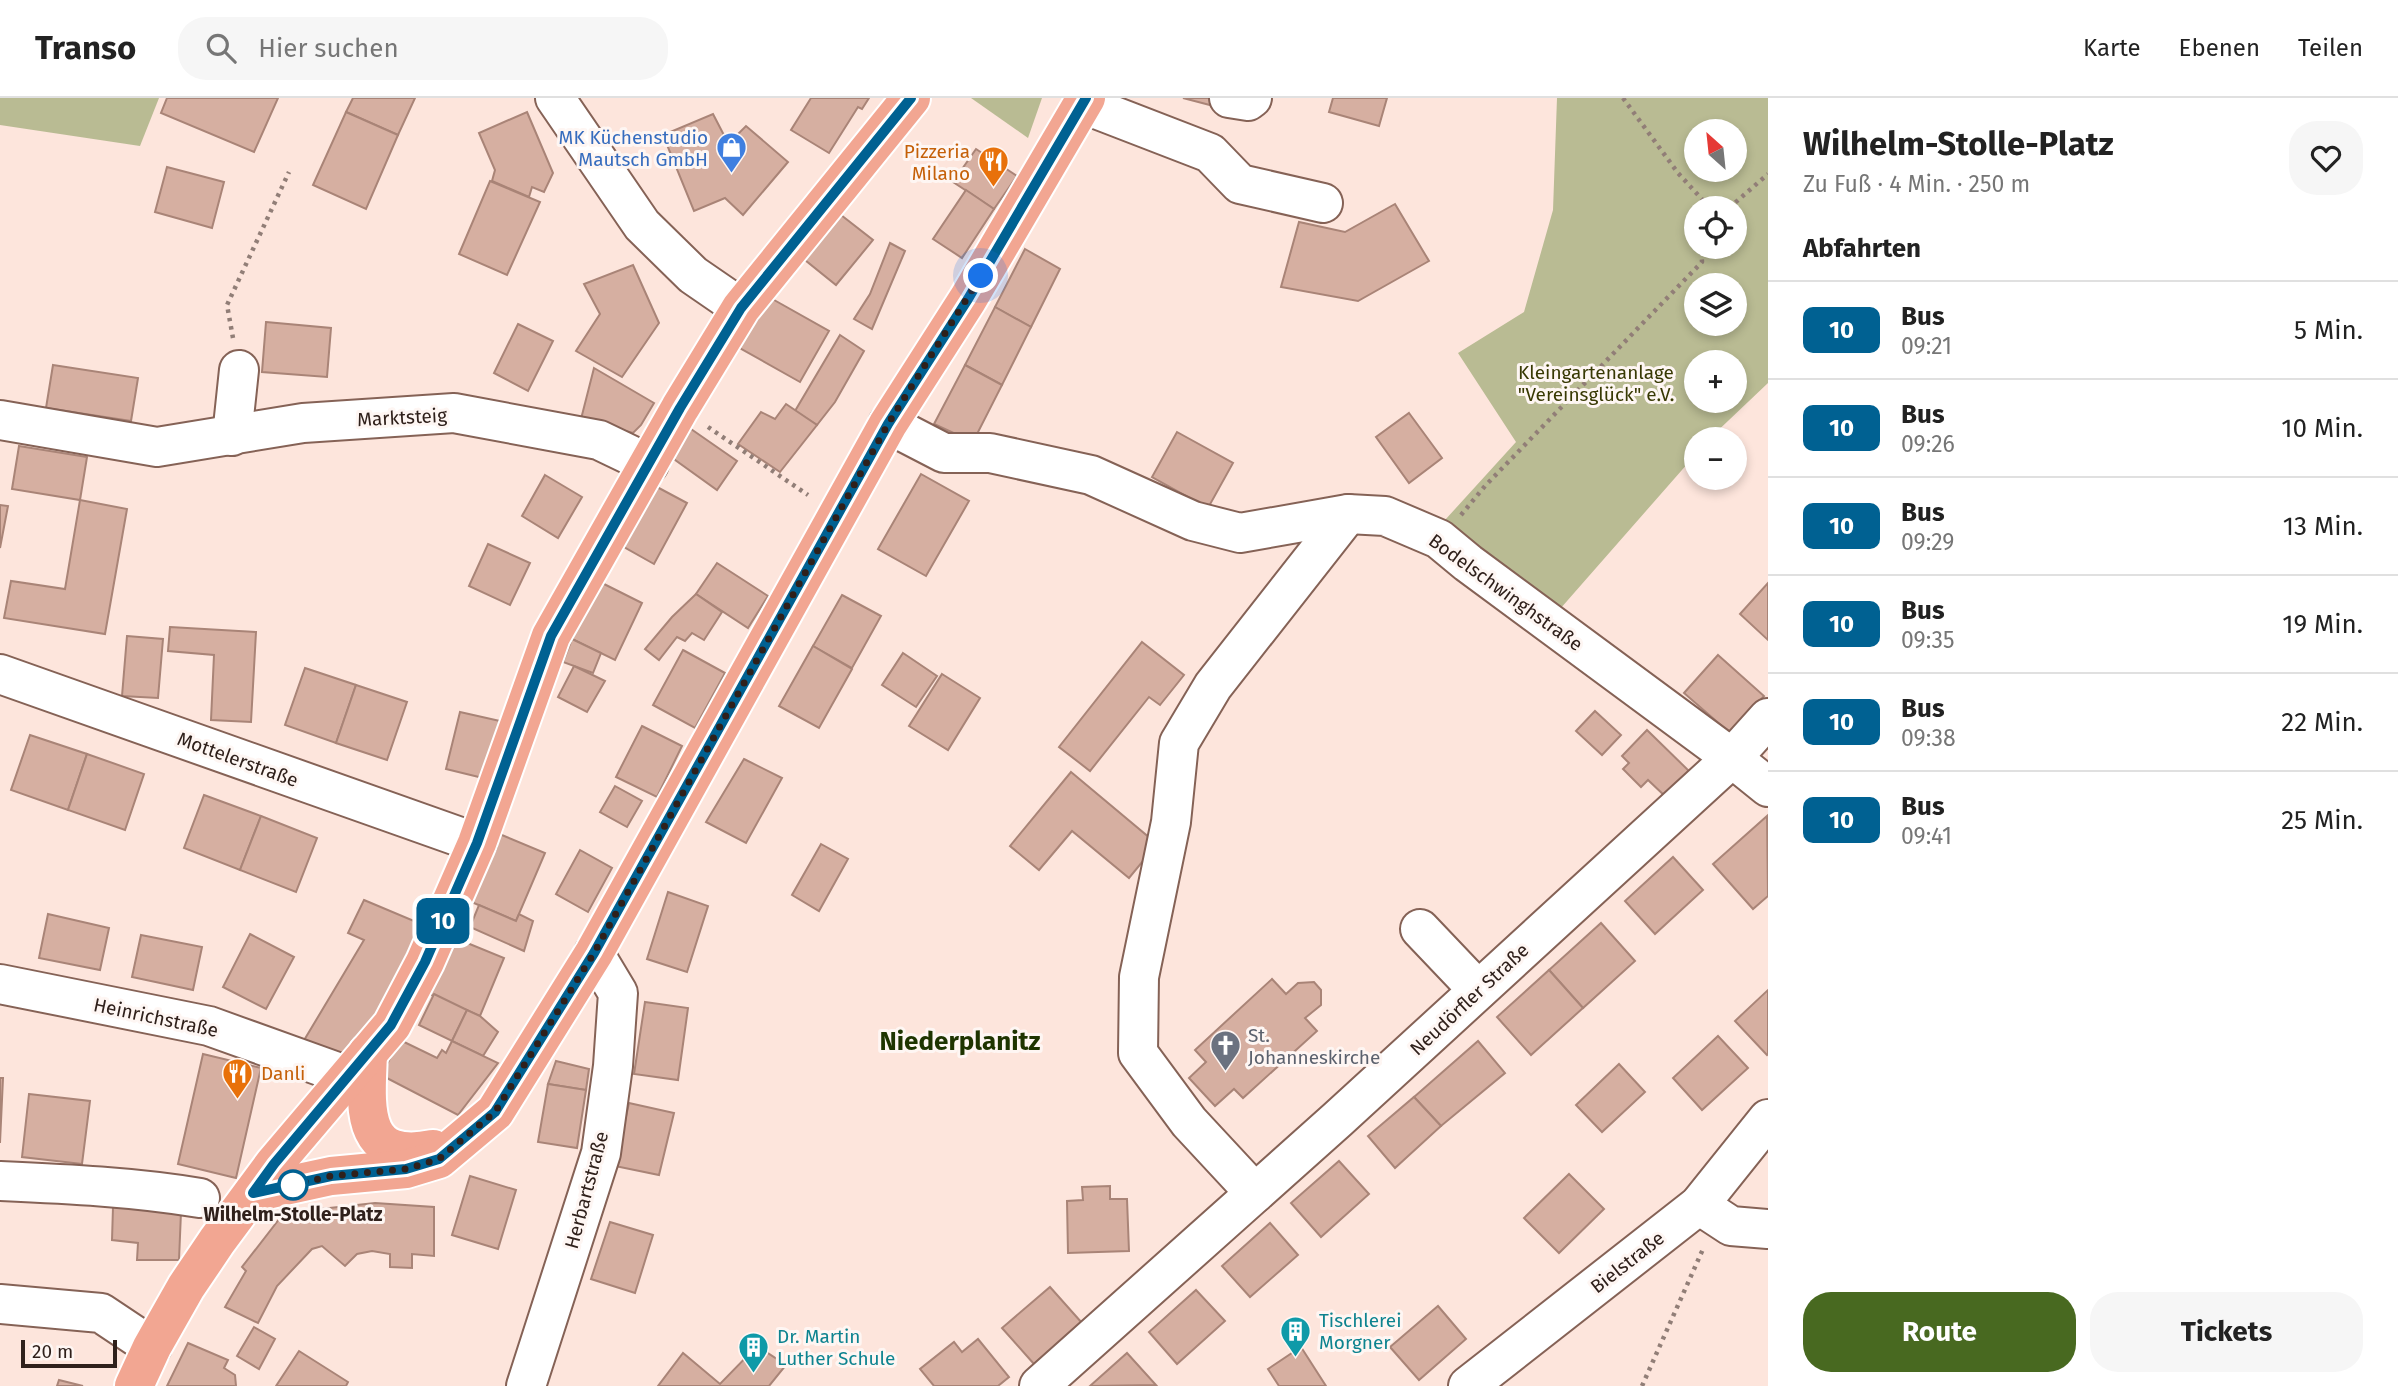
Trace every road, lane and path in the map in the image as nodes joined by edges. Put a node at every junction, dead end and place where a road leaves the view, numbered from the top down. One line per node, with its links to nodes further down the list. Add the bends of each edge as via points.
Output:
1 (555, 98): 13 (street, via 642,225 693,275)
2 (911, 98): 13 (main road)
3 (1229, 98): 4 (street)
4 (1252, 98)
5 (1623, 98): 9 (path)
6 (1084, 101): 11 (street, via 1210,153 1240,184); 17 (main road, via 968,299)
7 (289, 172): 14 (path, via 227,305)
8 (1768, 174): 10 (path)
9 (1699, 196)
10 (1743, 196)
11 (1323, 203)
12 (1702, 259): 22 (path)
13 (741, 308): 15 (main road)
14 (239, 370): 18 (street)
15 (680, 408): 19 (main road); 21 (path)
16 (0, 420): 18 (street, Marktsteig, via 158,447)
17 (888, 424): 20 (street, Bodelschwinghstraße, via 944,453 990,453 1091,475 1193,521 1240,533); 21 (main road)
18 (232, 436): 19 (street, Marktsteig, via 303,423 454,413 599,440)
19 (649, 464): 27 (main road, via 551,636)
20 (1348, 514): 22 (street, Bodelschwinghstraße, via 1385,516); 37 (street, via 1213,686 1179,743 1171,822 1139,977 1138,1053 1189,1122)
21 (838, 515): 29 (main road)
22 (1440, 539): 25 (street, Bodelschwinghstraße)
23 (0, 674): 27 (street, Mottelerstraße)
24 (1768, 718): 25 (street, Neudörfler Straße)
25 (1732, 758): 26 (street, Bodelschwinghstraße); 31 (street, Neudörfler Straße)
26 (1768, 787)
27 (477, 843): 32 (main road, via 425,962 391,1025)
28 (1420, 929): 31 (street)
29 (594, 953): 34 (main road, via 495,1112); 44 (street, Herbartstraße, via 618,993 601,1153)
30 (0, 984): 32 (street, Heinrichstraße, via 209,1026)
31 (1478, 990): 37 (street, Neudörfler Straße)
32 (358, 1064): 34 (main road, via 373,1133 382,1144 420,1152); 36 (main road)
33 (1768, 1119): 39 (street, Bielstraße)
34 (459, 1144): 36 (main road, via 439,1159 406,1169 331,1176)
35 (0, 1181): 38 (street)
36 (253, 1193): 42 (main road, via 186,1287)
37 (1255, 1193): 45 (street, Neudörfler Straße)
38 (200, 1198)
39 (1699, 1205): 40 (street, via 1731,1226); 46 (street, Bielstraße); 47 (path, via 1710,1235)
40 (1768, 1229)
41 (0, 1304): 42 (street, via 101,1313)
42 (152, 1347): 43 (main road)
43 (134, 1386)
44 (526, 1386)
45 (1039, 1386)
46 (1468, 1386)
47 (1642, 1386)

